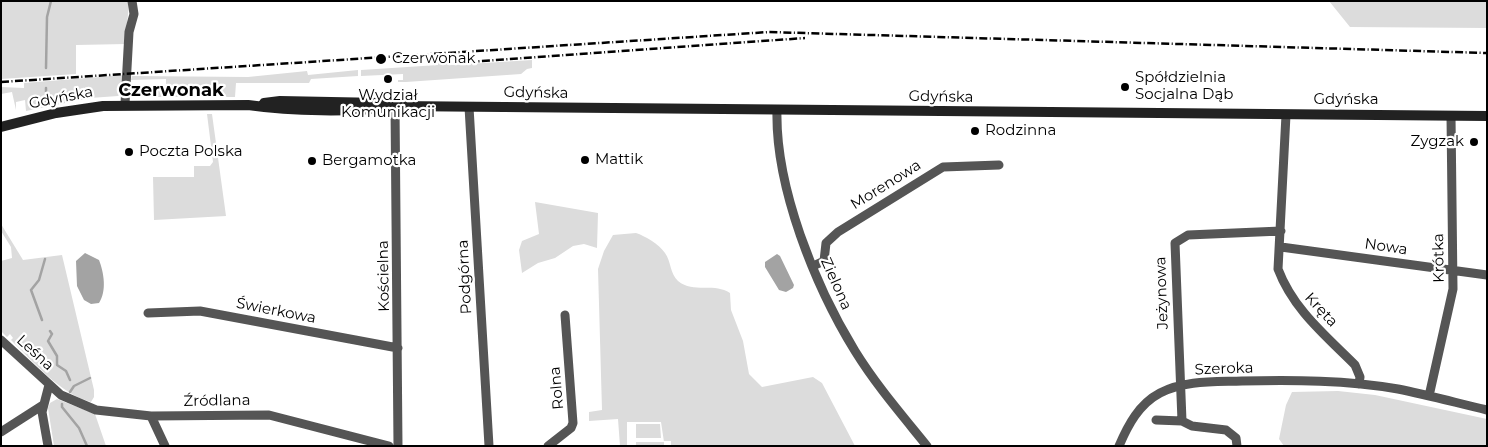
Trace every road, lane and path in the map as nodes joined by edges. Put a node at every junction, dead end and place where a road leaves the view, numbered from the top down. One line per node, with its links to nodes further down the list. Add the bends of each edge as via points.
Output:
1 (132, 1): 2 (street, via 134,14 129,32)
2 (125, 104): 3 (main road, Gdyńska, via 362,110); 9 (main road, Gdyńska, via 66,111)
3 (395, 106): 4 (main road, Gdyńska); 19 (street, Kościelna)
4 (469, 107): 5 (main road, Gdyńska); 34 (street, Podgórna)
5 (776, 110): 6 (main road, Gdyńska); 13 (street, Zielona, via 787,187)
6 (1286, 115): 7 (main road, Gdyńska); 11 (street, Kręta)
7 (1450, 116): 8 (main road, Gdyńska); 14 (street, Krótka)
8 (1487, 116)
9 (1, 127)
10 (999, 166): 13 (street, Morenowa, via 952,166 931,172 838,232 826,243 824,261)
11 (1281, 231): 12 (street, Kręta); 22 (street, Jeżynowa, via 1188,235 1175,243)
12 (1281, 247): 14 (street, Nowa); 20 (street, Kręta, via 1278,269 1286,289 1312,322 1355,365)
13 (813, 266): 36 (street, Zielona, via 855,352)
14 (1453, 270): 15 (street, Nowa); 23 (street, Krótka, via 1453,289)
15 (1487, 275)
16 (148, 313): 19 (street, Świerkowa, via 200,310)
17 (565, 315): 35 (street, Rolna, via 573,423)
18 (1, 340): 21 (street, Leśna)
19 (398, 348): 33 (street, Kościelna)
20 (1359, 384): 22 (street, Szeroka, via 1274,381); 23 (street)
21 (49, 385): 24 (street, Leśna); 26 (street, Źródlana, via 75,402 96,410)
22 (1179, 386): 28 (street, Jeżynowa); 37 (street, Szeroka, via 1158,394 1145,404 1133,418)
23 (1429, 396): 25 (street)
24 (43, 405): 29 (street); 30 (street, Leśna)
25 (1487, 410)
26 (151, 416): 31 (street); 32 (street, Źródlana, via 269,415)
27 (1156, 420): 28 (street)
28 (1182, 421): 38 (street, via 1192,426 1226,430 1236,438)
29 (1, 432)
30 (48, 446)
31 (165, 446)
32 (389, 446)
33 (398, 446)
34 (489, 446)
35 (548, 446)
36 (927, 446)
37 (1119, 446)
38 (1237, 446)

